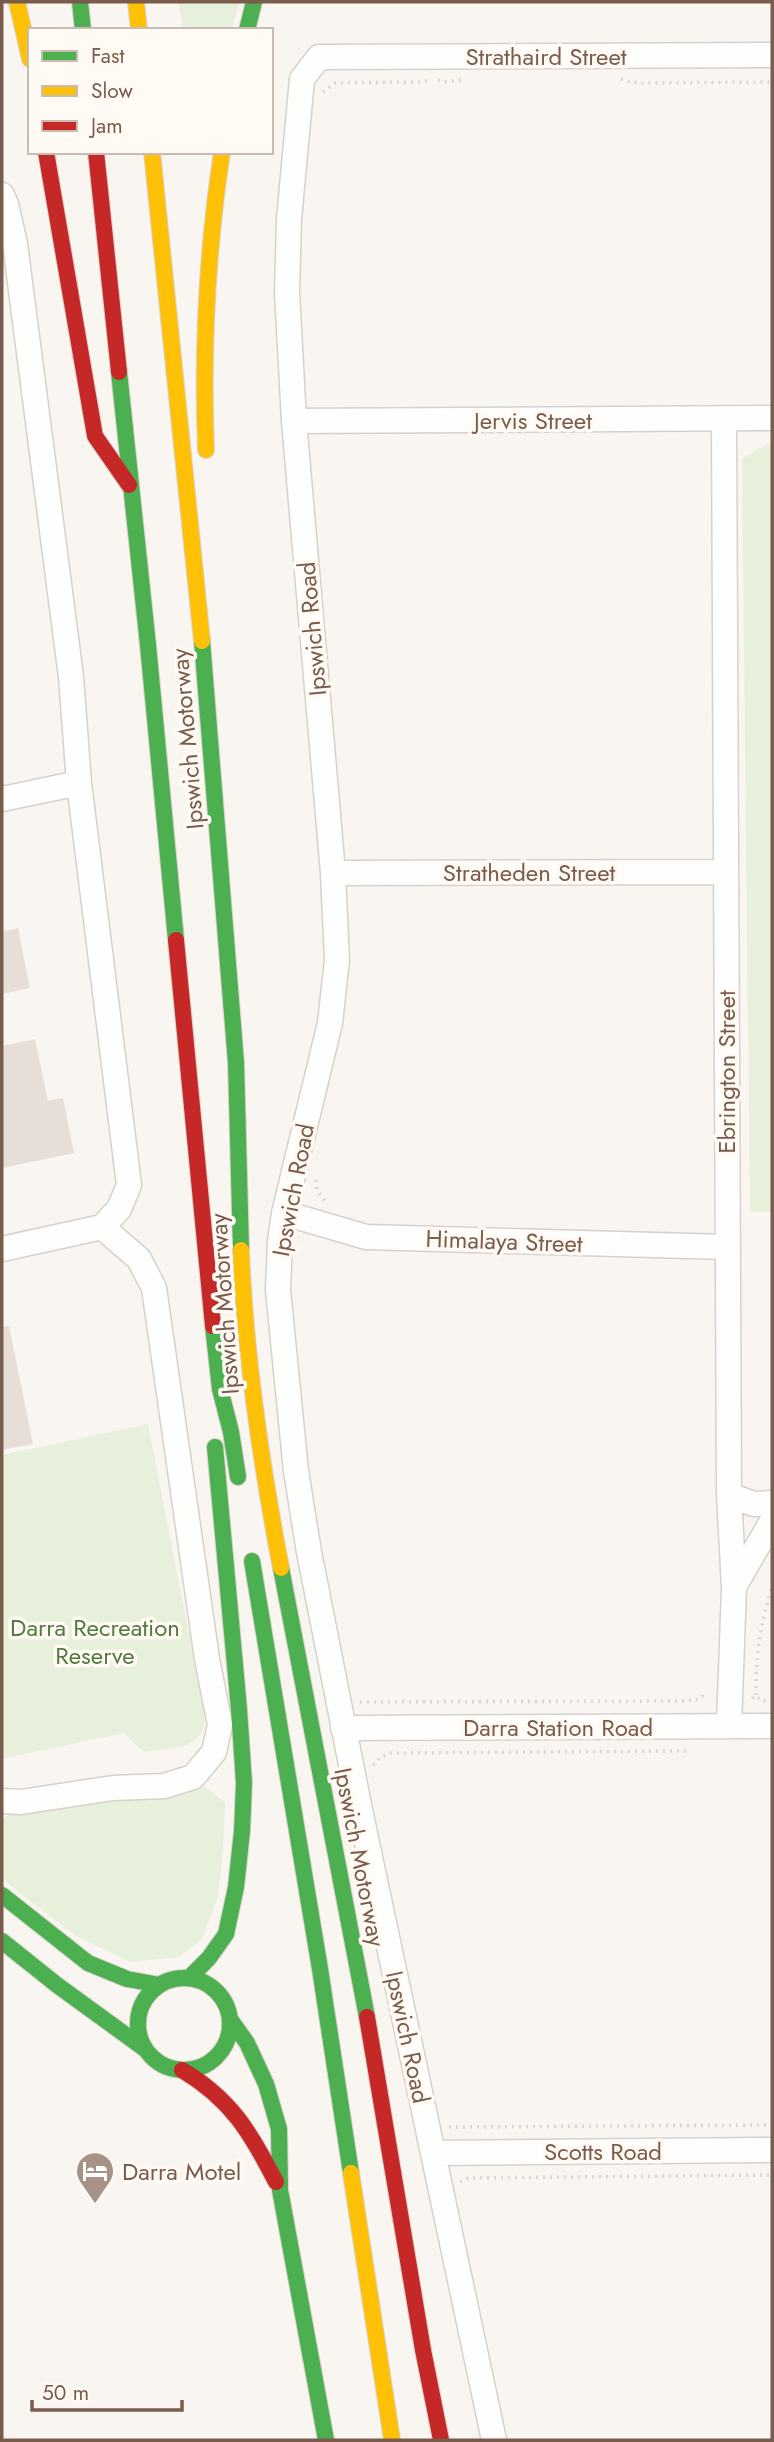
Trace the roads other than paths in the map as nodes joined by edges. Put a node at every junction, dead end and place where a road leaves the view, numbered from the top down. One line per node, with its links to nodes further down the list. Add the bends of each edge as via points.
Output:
1 (17, 2): 8 (main road)
2 (80, 2): 5 (main road)
3 (136, 2): 6 (main road)
4 (254, 2): 7 (main road)
5 (83, 28)
6 (139, 28)
7 (248, 28)
8 (28, 50)
9 (772, 55): 10 (street, Strathaird Street)
10 (319, 57): 18 (street, Ipswich Road, via 302,79 289,219 287,292)
11 (46, 154): 20 (main road, via 95,436)
12 (96, 154): 20 (main road, Ipswich Motorway)
13 (152, 154): 22 (main road, Ipswich Motorway)
14 (222, 154): 19 (main road, via 204,315)
15 (2, 195): 23 (street, via 15,244 71,677)
16 (772, 418): 17 (street, Jervis Street)
17 (724, 419): 18 (street, Jervis Street); 25 (street, Ebrington Street)
18 (294, 421): 26 (street, Ipswich Road)
19 (206, 461)
20 (130, 486): 31 (main road, Ipswich Motorway)
21 (217, 625): 22 (main road)
22 (203, 655): 54 (main road, Ipswich Motorway, via 236,1063 243,1305 253,1403)
23 (79, 783): 24 (street); 28 (street, via 129,1185 119,1209)
24 (2, 799)
25 (725, 872): 26 (street, Stratheden Street); 29 (street, Ebrington Street)
26 (333, 873): 27 (street, Ipswich Road, via 337,961 330,1023)
27 (284, 1213): 29 (street, Himalaya Street, via 366,1237); 40 (street, Ipswich Road, via 278,1290 296,1471)
28 (102, 1227): 30 (street); 41 (street, via 139,1259 154,1288 220,1725 214,1752 193,1777 164,1786 113,1788)
29 (727, 1247): 32 (street, Ebrington Street)
30 (2, 1249)
31 (220, 1389): 33 (main road, Ipswich Motorway); 44 (main road, via 215,1443 239,1709 242,1831 226,1934)
32 (729, 1495): 34 (street, via 754,1504); 37 (street, Ebrington Street)
33 (241, 1498)
34 (772, 1503)
35 (772, 1521): 37 (street)
36 (251, 1551): 53 (main road)
37 (734, 1587): 38 (street, Ebrington Street)
38 (729, 1726): 39 (street, Darra Station Road); 40 (street, Darra Station Road)
39 (772, 1726)
40 (343, 1728): 50 (street, Ipswich Road)
41 (8, 1805)
42 (2, 1895): 45 (main road, via 90,1965 121,1978)
43 (2, 1941): 47 (main road)
44 (189, 1978): 45 (main road); 46 (main road, via 216,1991)
45 (160, 1985): 47 (main road, via 141,2007 139,2036)
46 (230, 2019): 48 (main road, via 228,2035 217,2055 198,2068); 51 (main road, via 266,2084 279,2129)
47 (145, 2049): 48 (main road, via 162,2064)
48 (182, 2070): 51 (main road, via 227,2103 255,2141)
49 (772, 2150): 50 (street, Scotts Road)
50 (433, 2153): 55 (street, Ipswich Road)
51 (280, 2190): 52 (main road)
52 (326, 2440)
53 (392, 2440)
54 (442, 2440)
55 (494, 2440)

